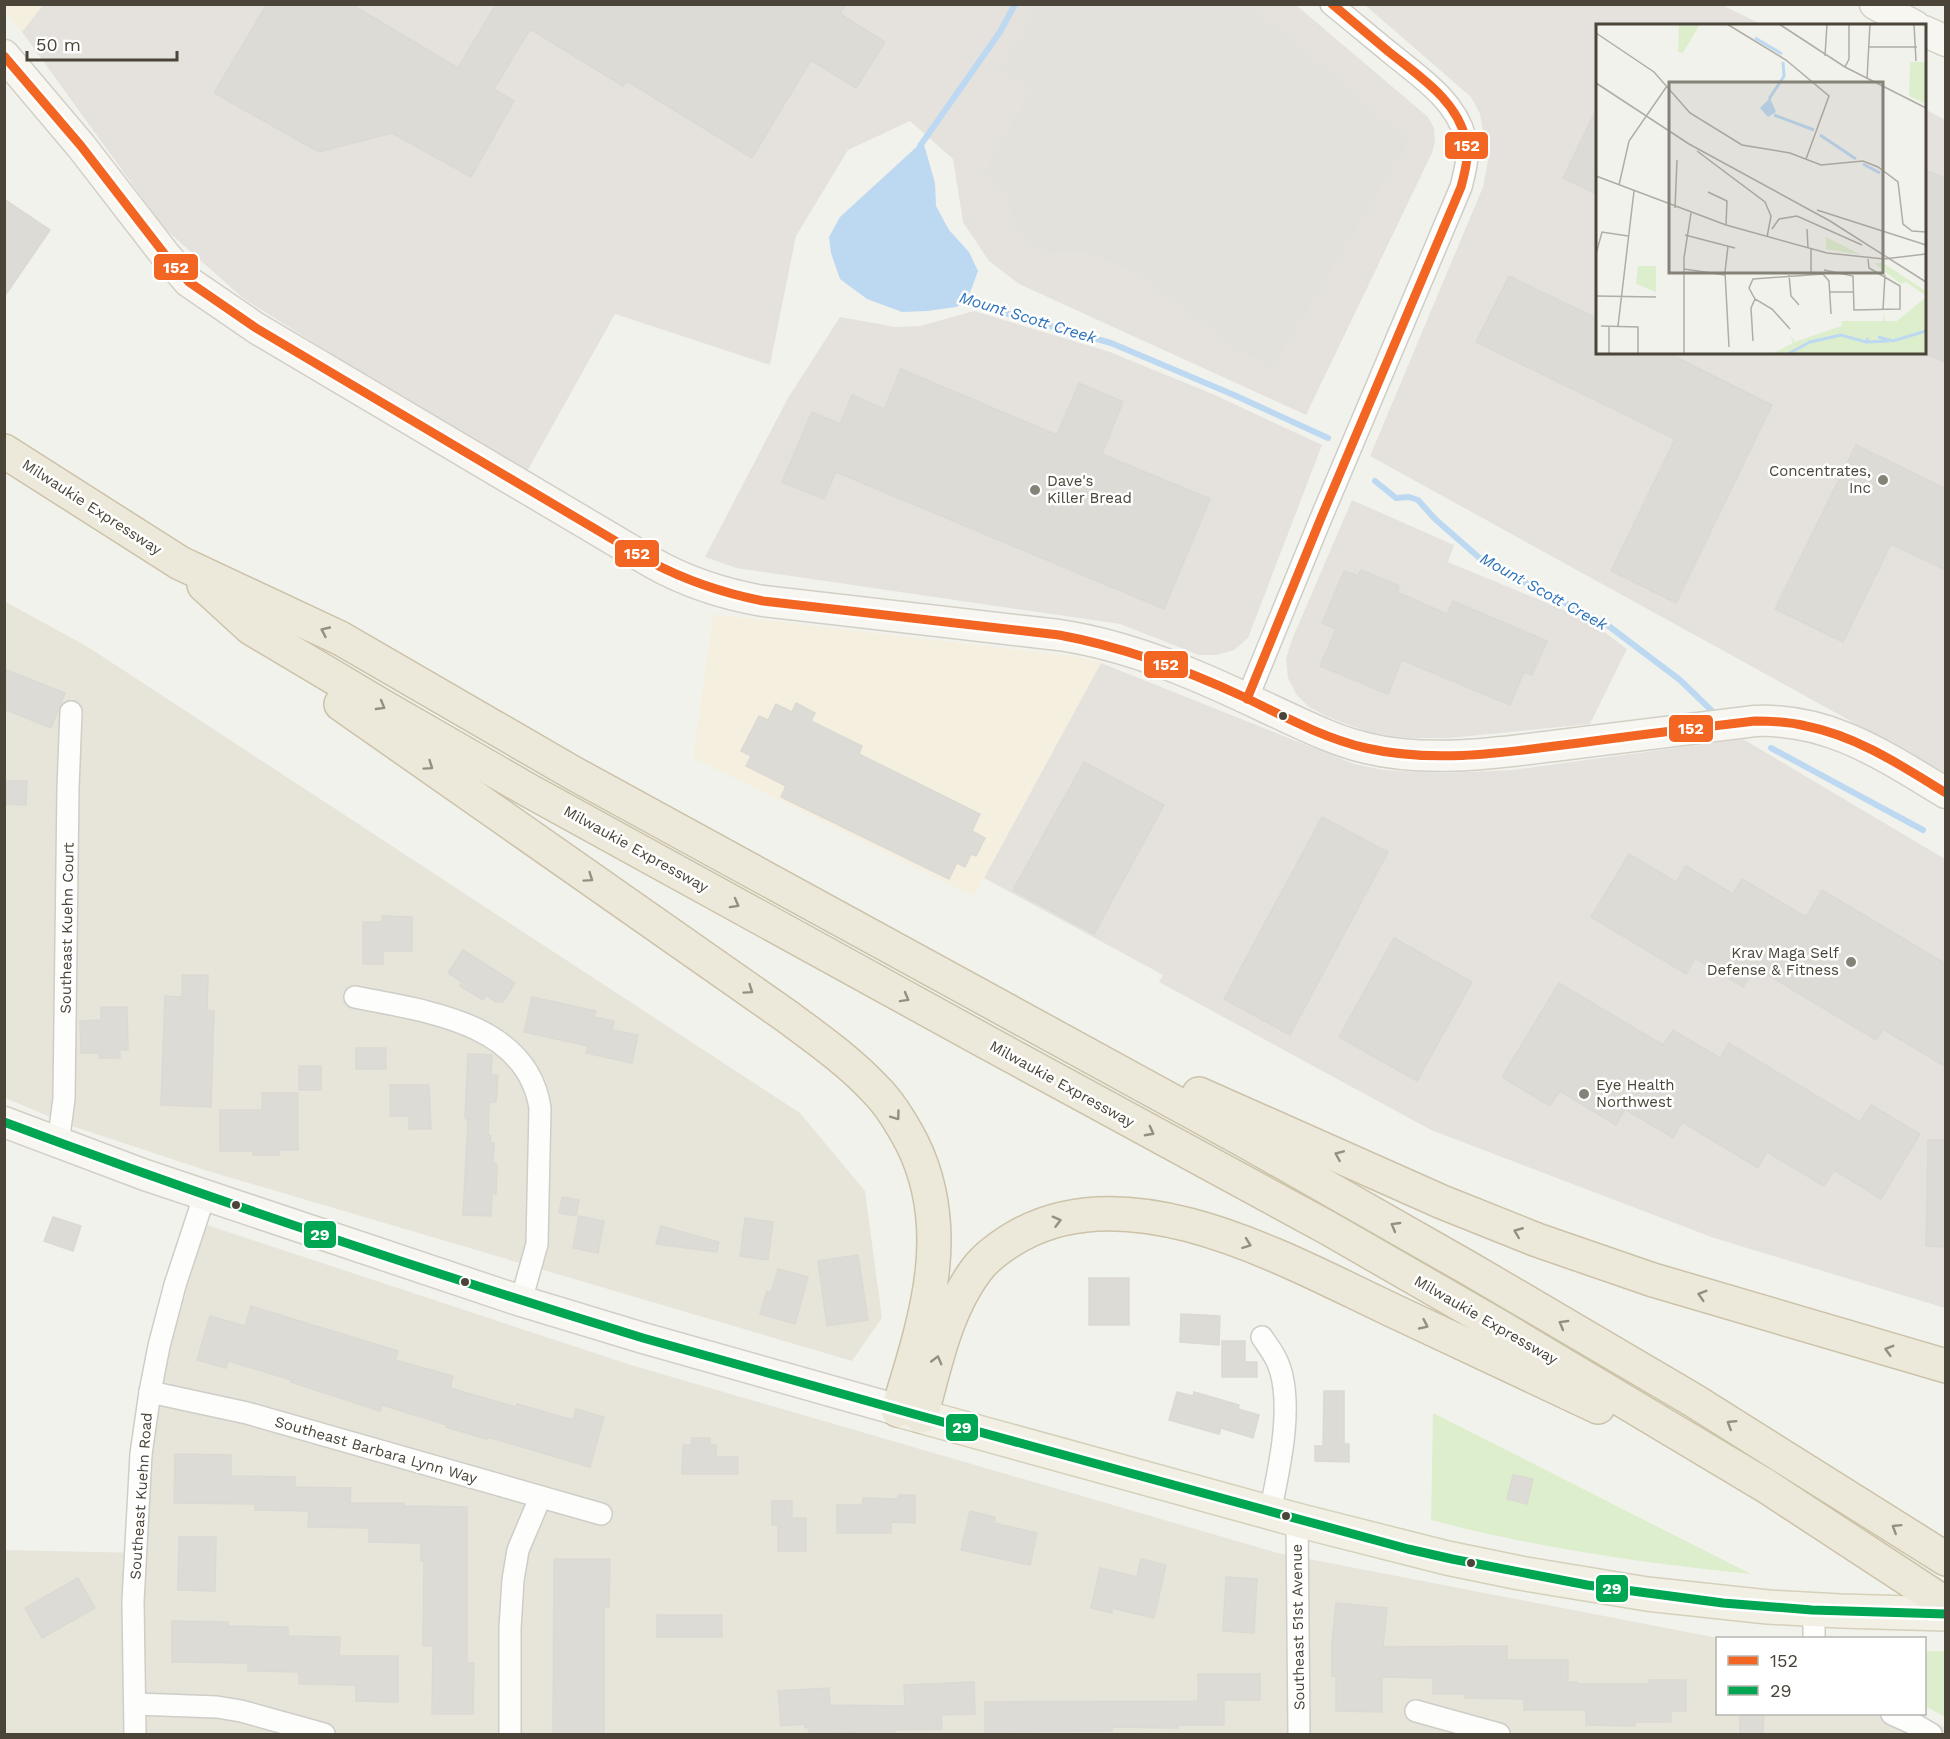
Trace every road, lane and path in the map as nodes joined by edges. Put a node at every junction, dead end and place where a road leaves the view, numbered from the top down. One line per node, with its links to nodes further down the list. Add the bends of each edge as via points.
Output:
1 (1331, 4): 10 (street, via 1449,105 1466,138 1466,167 1461,188)
2 (1875, 4): 3 (street)
3 (1911, 24)
4 (1926, 32): 5 (street)
5 (1946, 41)
6 (4, 55): 10 (street, via 189,282 256,328 668,572 740,597 1106,644 1161,662)
7 (4, 451): 8 (highway, Milwaukie Expressway)
8 (180, 563): 9 (highway, Milwaukie Expressway); 14 (highway, Milwaukie Expressway, one-way to 8, via 583,779 340,638)
9 (250, 628): 22 (highway, one-way to 22, via 345,707 788,1017 877,1090 919,1157 934,1222 935,1254); 23 (highway, Milwaukie Expressway, one-way to 23, via 538,796 1328,1228)
10 (1247, 699): 12 (street, via 1346,743 1406,755 1528,749 1755,722 1802,724 1845,737)
11 (71, 712): 16 (street, Southeast Kuehn Court, via 64,1099)
12 (1946, 793)
13 (355, 997): 18 (street, via 435,1014 491,1036 513,1054 533,1081 540,1108 537,1244)
14 (1006, 1010): 20 (highway, one-way to 14, via 1653,1280 1537,1240); 27 (highway, Milwaukie Expressway, one-way to 14, via 1694,1400 1470,1269)
15 (4, 1122): 16 (street)
16 (58, 1143): 17 (street)
17 (205, 1194): 18 (street); 21 (street, Southeast Kuehn Road, via 172,1295)
18 (521, 1301): 22 (street)
19 (1262, 1337): 26 (street, Southeast 51st Avenue, via 1281,1374 1285,1411)
20 (1946, 1366)
21 (150, 1392): 24 (street, Southeast Barbara Lynn Way, via 248,1413); 31 (street, Southeast Kuehn Road, via 141,1454 133,1601)
22 (910, 1413): 23 (highway, one-way to 23, via 962,1292 978,1267 1004,1244 1062,1219 1135,1216 1206,1229 1268,1252); 26 (main road)
23 (1766, 1486): 28 (highway, Milwaukie Expressway)
24 (540, 1498): 25 (street, Southeast Barbara Lynn Way); 36 (street, via 518,1550 513,1581)
25 (601, 1515)
26 (1283, 1516): 30 (main road, via 1437,1556 1554,1579); 37 (street, Southeast 51st Avenue)
27 (1946, 1559)
28 (1946, 1604)
29 (1946, 1614): 30 (main road)
30 (1823, 1620)
31 (136, 1704): 34 (street, Southeast Kuehn Road); 35 (street, via 217,1707)
32 (1416, 1711): 38 (street)
33 (1896, 1715): 39 (street)
34 (135, 1734)
35 (324, 1734)
36 (510, 1734)
37 (1299, 1734)
38 (1499, 1734)
39 (1931, 1734)

